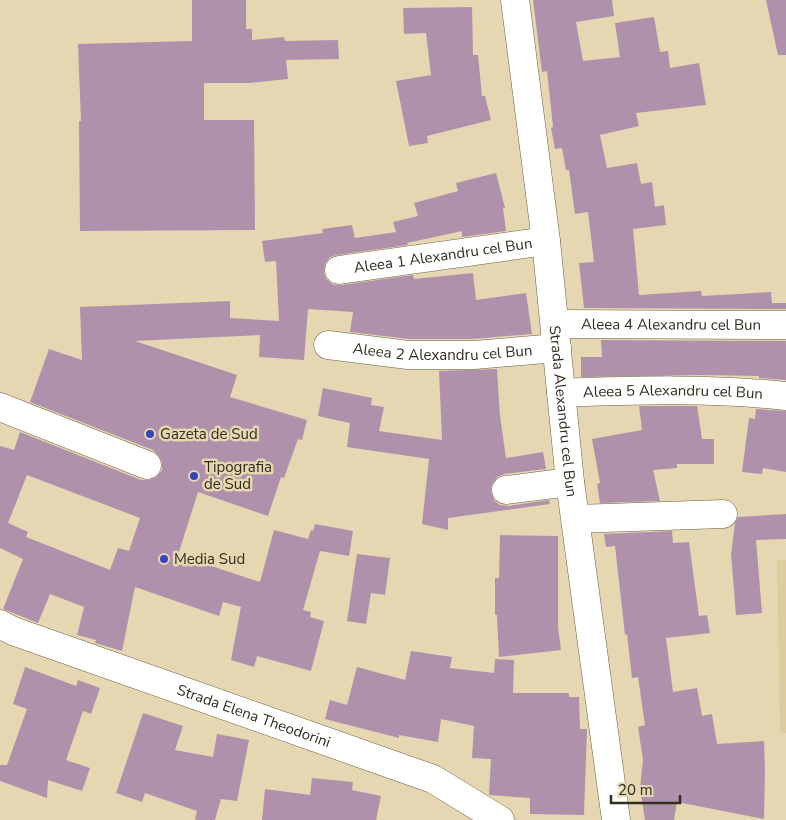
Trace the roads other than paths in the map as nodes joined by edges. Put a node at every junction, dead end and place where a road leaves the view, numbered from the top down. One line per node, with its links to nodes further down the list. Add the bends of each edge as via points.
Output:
1 (515, 0): 2 (street, Strada Alexandru cel Bun)
2 (546, 241): 3 (street, Aleea 1 Alexandru cel Bun); 5 (street, Strada Alexandru cel Bun)
3 (339, 270)
4 (786, 325): 5 (street, Aleea 4 Alexandru cel Bun)
5 (556, 336): 6 (street, Aleea 2 Alexandru cel Bun, via 474,355 408,355); 7 (street, Strada Alexandru cel Bun)
6 (328, 345)
7 (561, 393): 8 (street, Aleea 5 Alexandru cel Bun, via 727,391); 11 (street, Strada Alexandru cel Bun)
8 (786, 396)
9 (0, 407): 10 (street)
10 (147, 465)
11 (570, 482): 12 (street); 14 (street, Strada Alexandru cel Bun)
12 (506, 490)
13 (723, 514): 14 (street)
14 (576, 519): 17 (street, Strada Alexandru cel Bun)
15 (0, 624): 16 (street, Strada Elena Theodorini, via 23,635 433,779)
16 (500, 820)
17 (616, 820)

